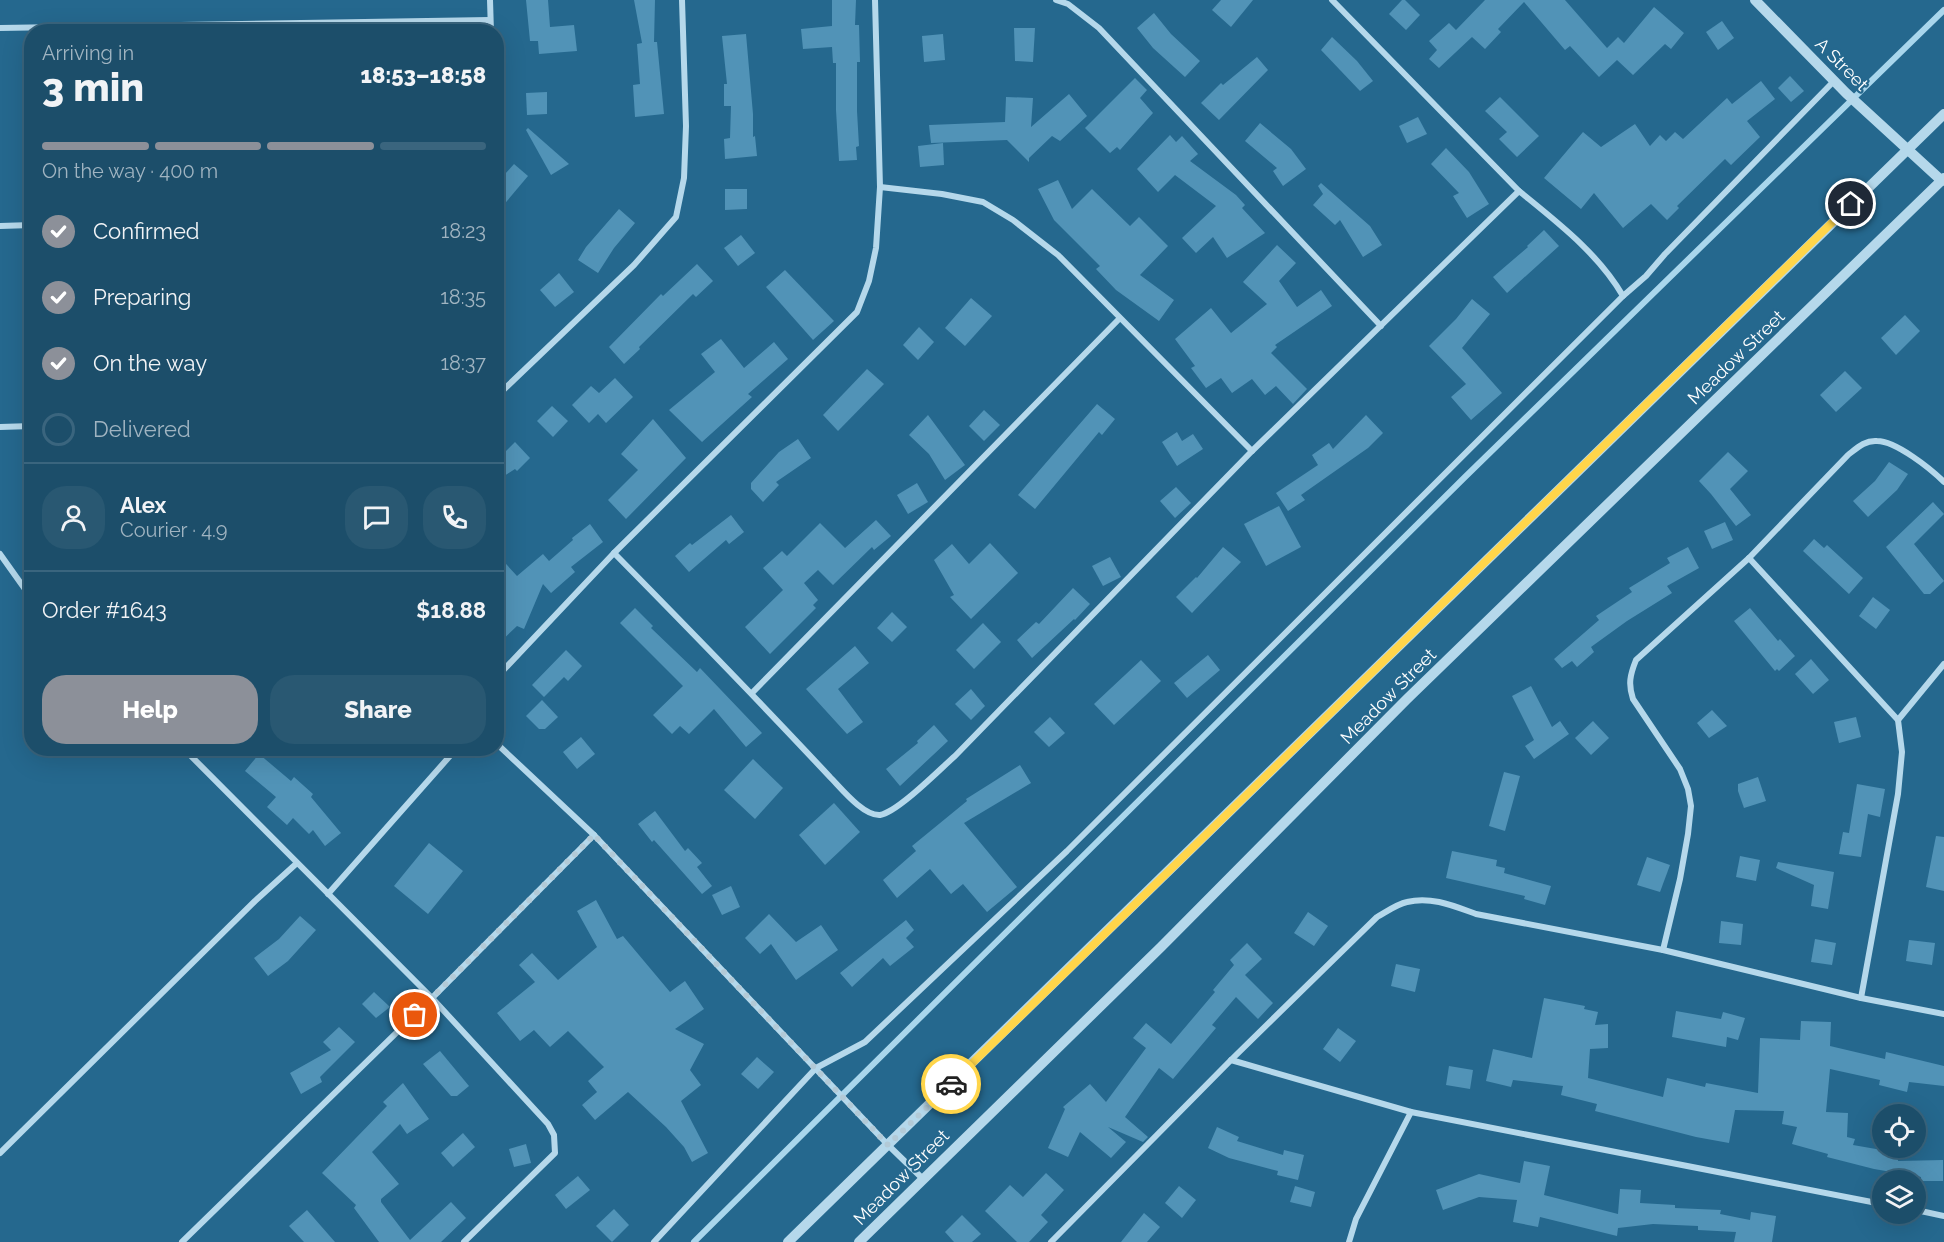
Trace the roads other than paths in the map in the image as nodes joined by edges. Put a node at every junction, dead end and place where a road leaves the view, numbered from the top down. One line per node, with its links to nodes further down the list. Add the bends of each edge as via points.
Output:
1 (489, 0): 7 (street)
2 (682, 0): 23 (street, via 685,147 676,217 634,265)
3 (875, 0): 16 (street)
4 (1056, 0): 22 (street, via 1068,4 1099,28)
5 (1332, 0): 17 (street)
6 (1755, 0): 12 (street, A Street)
7 (490, 20): 8 (street); 9 (street)
8 (245, 24)
9 (490, 24)
10 (0, 28): 11 (street)
11 (24, 28)
12 (1834, 81): 14 (street, A Street); 20 (street)
13 (1944, 114): 14 (street, Meadow Street)
14 (1909, 149): 15 (street, A Street); 49 (street, Meadow Street)
15 (1943, 181): 51 (street, Meadow Street, via 1407,699)
16 (880, 187): 21 (street, via 983,202 1058,255); 29 (street, via 876,248 857,312)
17 (1519, 191): 20 (street, via 1590,253); 22 (street)
18 (24, 225): 19 (street)
19 (0, 226)
20 (1623, 296): 47 (street, via 1067,851 865,1042)
21 (1119, 319): 26 (street); 34 (street)
22 (1381, 326): 26 (street)
23 (504, 389)
24 (24, 426): 25 (street)
25 (0, 427)
26 (1252, 452): 34 (street, via 955,756 909,798 881,815 851,799)
27 (1944, 482): 30 (street, via 1933,470 1890,444 1863,444)
28 (0, 554): 31 (street)
29 (614, 554): 33 (street); 34 (street)
30 (1749, 558): 35 (street); 42 (street, via 1636,660 1630,674 1633,699 1680,768 1691,806 1680,879)
31 (24, 588)
32 (1944, 664): 35 (street)
33 (504, 670)
34 (752, 693)
35 (1898, 720): 44 (street, via 1902,752 1898,794)
36 (504, 751): 39 (street)
37 (191, 756): 40 (street)
38 (450, 756): 41 (street)
39 (594, 835): 43 (street); 47 (street)
40 (297, 863): 41 (street); 50 (street)
41 (328, 894): 43 (street)
42 (1663, 950): 44 (street); 46 (street, via 1476,914 1427,900 1406,902 1377,917)
43 (432, 998): 55 (street); 56 (street, via 548,1124 556,1145 555,1153)
44 (1861, 998): 45 (street)
45 (1944, 1014)
46 (1231, 1060): 48 (street); 60 (street)
47 (816, 1068): 49 (street); 57 (street)
48 (1411, 1112): 52 (street); 61 (street, via 1356,1219)
49 (888, 1145): 51 (street); 58 (street, Meadow Street)
50 (0, 1153)
51 (923, 1179): 59 (street, Meadow Street)
52 (1872, 1202)
53 (1926, 1212): 54 (street)
54 (1944, 1216)
55 (182, 1242)
56 (464, 1242)
57 (654, 1242)
58 (788, 1242)
59 (859, 1242)
60 (1051, 1242)
61 (1349, 1242)

